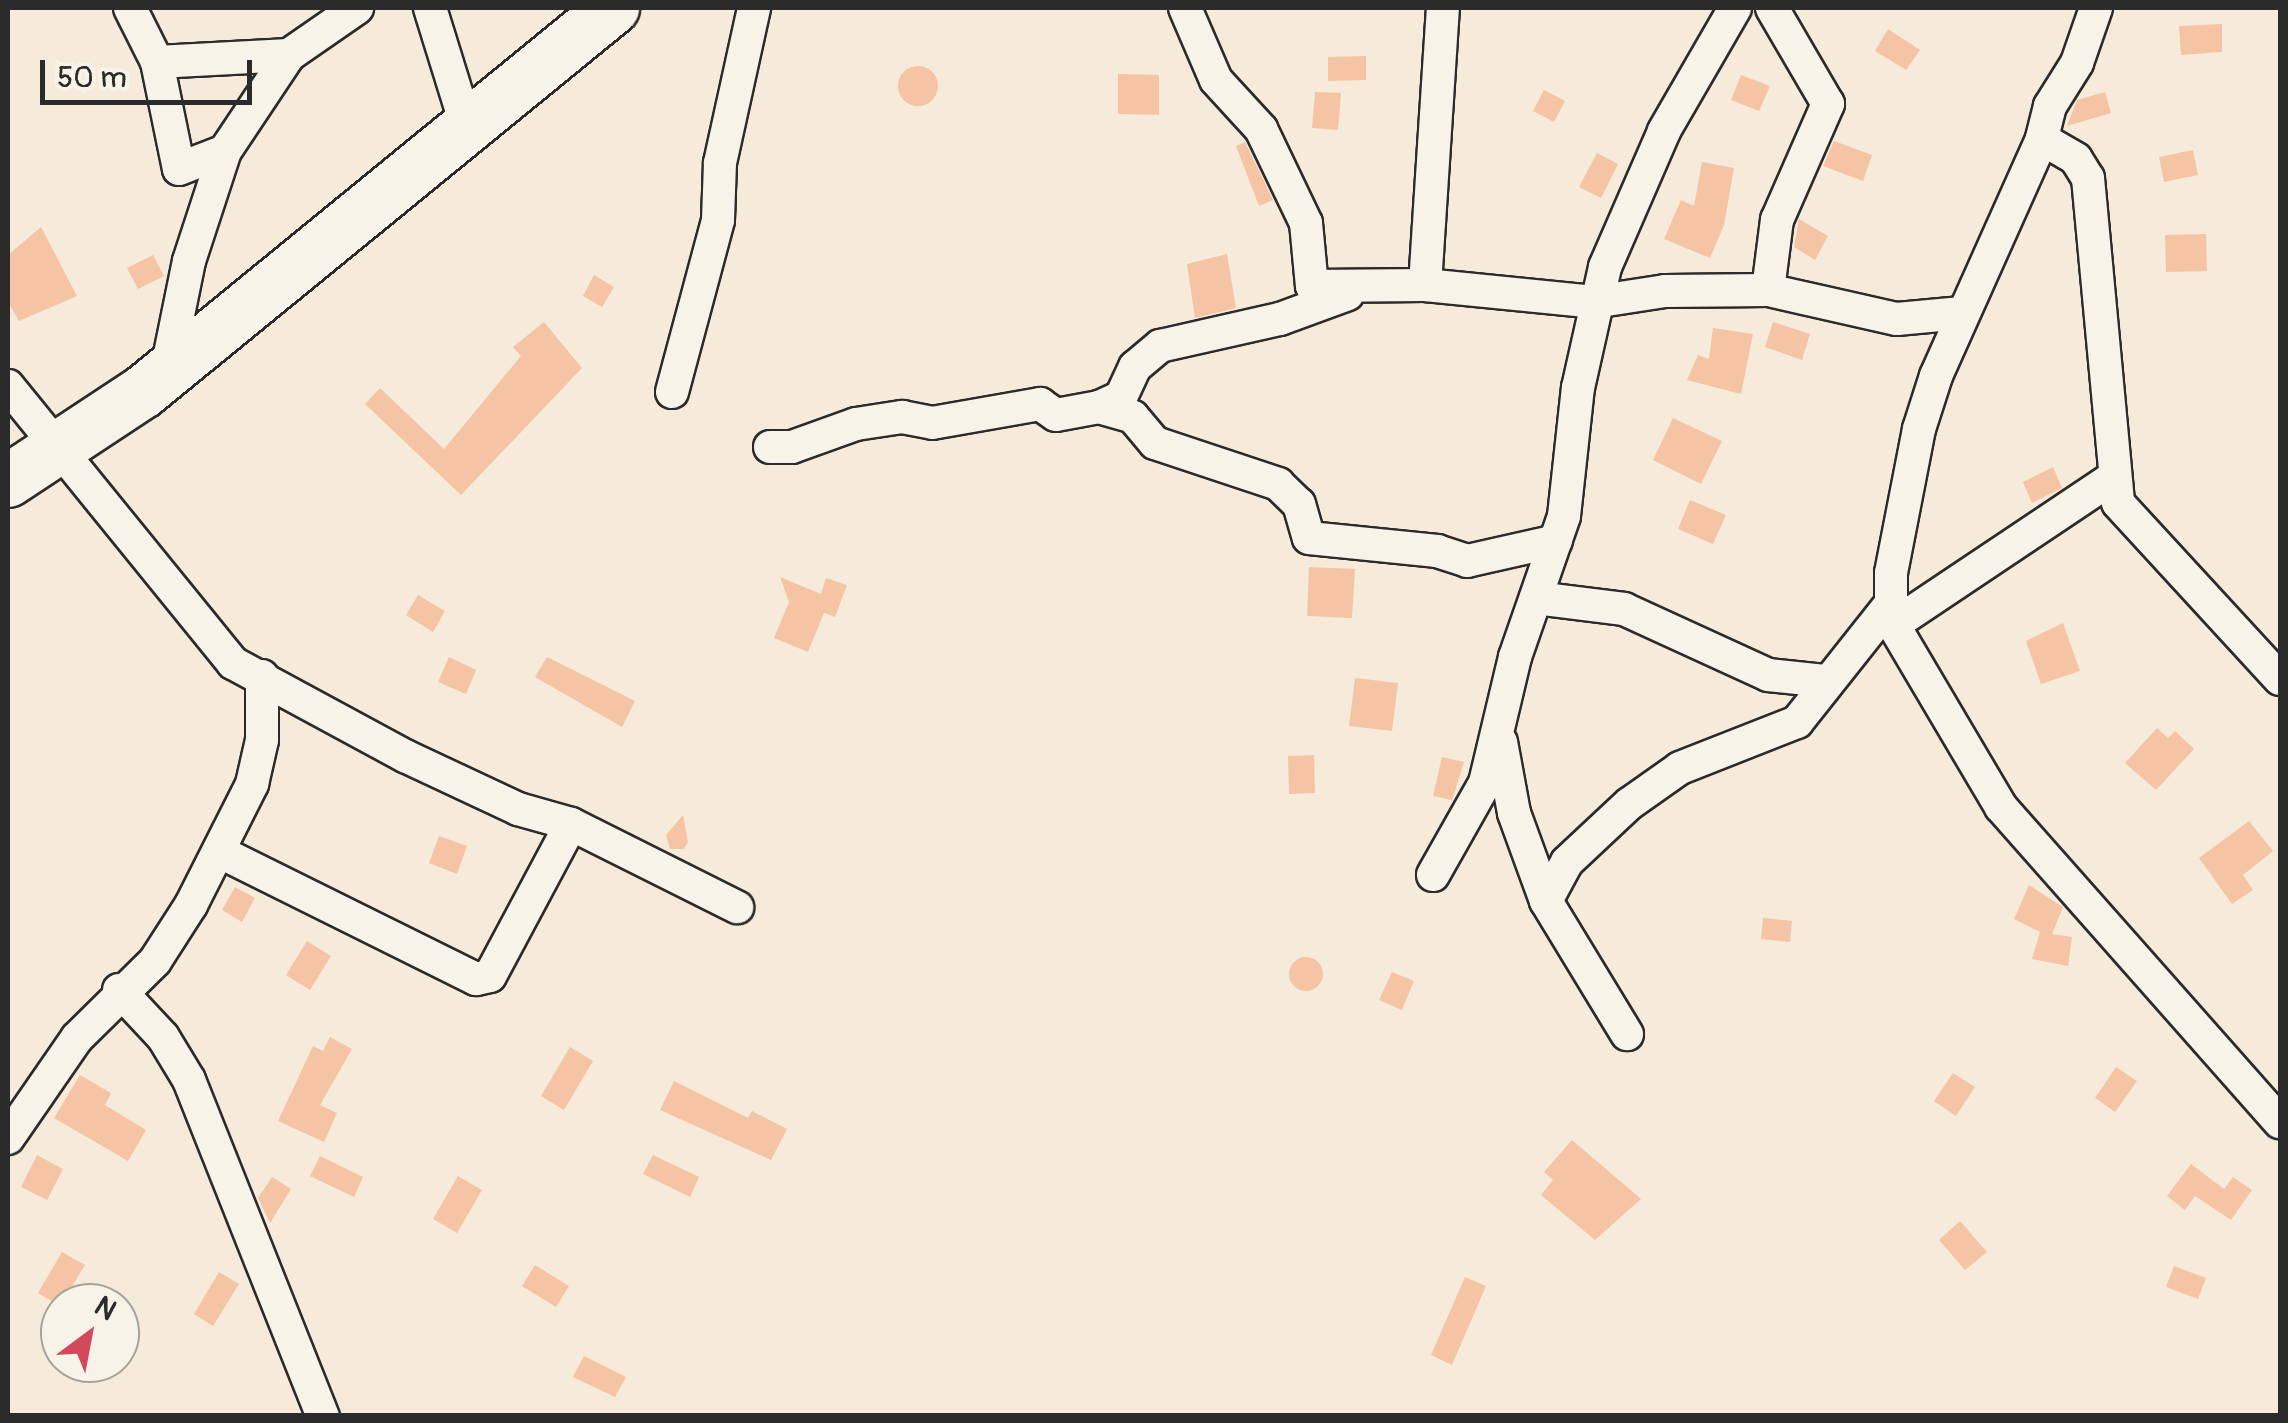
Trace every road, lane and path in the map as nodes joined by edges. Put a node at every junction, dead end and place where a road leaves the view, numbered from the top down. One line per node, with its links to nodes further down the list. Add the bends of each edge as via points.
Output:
1 (130, 8): 12 (street)
2 (357, 8): 11 (street)
3 (430, 8): 13 (street)
4 (612, 8): 13 (main road)
5 (754, 8): 23 (street, via 720,164 712,252)
6 (1185, 8): 17 (street, via 1216,80 1261,129 1306,223 1312,286)
7 (1443, 8): 16 (street)
8 (1735, 8): 19 (street, via 1664,131)
9 (1772, 8): 18 (street, via 1828,104 1776,220)
10 (2096, 8): 14 (street, via 2077,63 2050,106)
11 (288, 55): 12 (street); 15 (street)
12 (157, 62): 15 (street, via 179,169)
13 (468, 131): 21 (main road)
14 (2042, 139): 20 (street); 27 (street, via 2076,159 2088,178 2098,235)
15 (225, 151): 21 (street, via 189,261)
16 (1425, 285): 17 (street); 19 (street)
17 (1369, 286): 24 (street, via 1280,319 1160,346 1135,368 1121,397)
18 (1768, 290): 19 (street, via 1666,291); 20 (street, via 1897,319)
19 (1594, 302): 29 (street)
20 (1962, 313): 31 (street, via 1919,429)
21 (166, 374): 25 (main road)
22 (8, 386): 25 (street)
23 (672, 392)
24 (1099, 407): 26 (street, via 1056,414 1040,404 932,423 902,417); 29 (street, via 1133,417 1155,443 1278,484 1299,504 1309,538 1437,550 1466,562)
25 (56, 443): 28 (main road); 32 (street, via 233,663)
26 (770, 447)
27 (2111, 479): 31 (street); 33 (street, via 2118,502 2157,552)
28 (8, 481)
29 (1556, 541): 30 (street)
30 (1536, 598): 34 (street, via 1624,609 1768,675); 35 (street)
31 (1891, 615): 34 (street); 43 (street, via 2001,806)
32 (262, 676): 36 (street, via 518,810); 37 (street, via 262,740 252,784)
33 (2280, 679)
34 (1825, 681): 39 (street, via 1797,722 1680,768 1629,804 1567,862)
35 (1500, 733): 38 (street, via 1470,818); 39 (street, via 1514,814)
36 (571, 824): 37 (street, via 490,976 476,979); 40 (street)
37 (220, 852): 41 (street, via 155,961)
38 (1433, 874)
39 (1546, 901): 42 (street)
40 (737, 907)
41 (119, 990): 44 (street); 45 (street, via 162,1037 189,1080)
42 (1627, 1034)
43 (2280, 1122)
44 (8, 1138)
45 (323, 1416)

